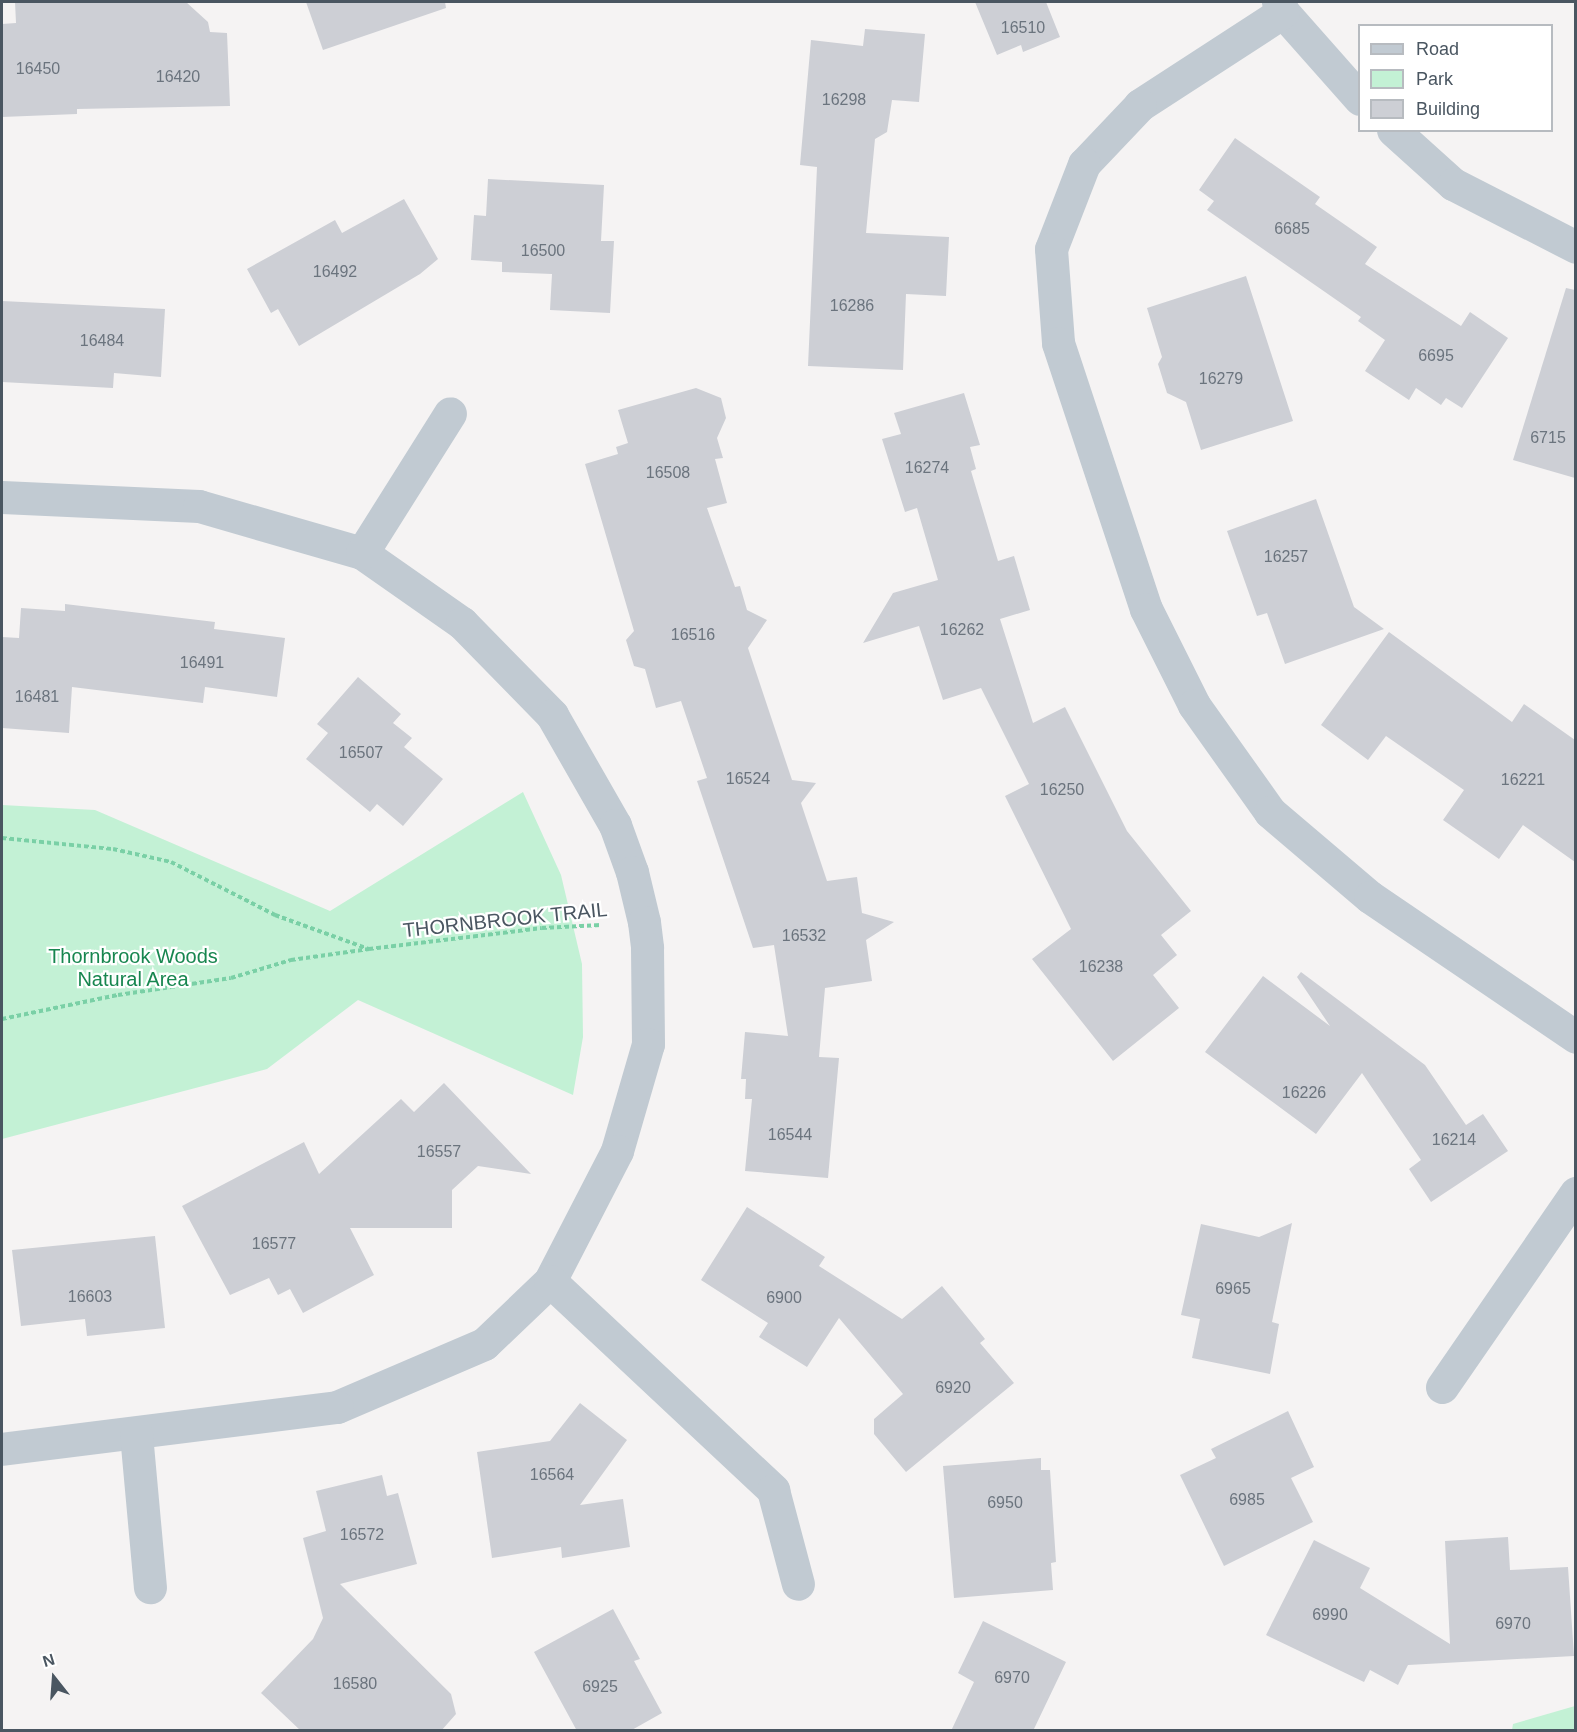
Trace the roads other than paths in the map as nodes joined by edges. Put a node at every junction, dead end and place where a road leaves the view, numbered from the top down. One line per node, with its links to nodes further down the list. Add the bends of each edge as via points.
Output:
1 (1281, 7): 2 (street); 8 (street, via 1140,105 1084,164 1051,249 1058,343 1146,609 1194,705 1270,812 1370,897)
2 (1358, 98)
3 (1396, 132): 4 (street, via 1453,184)
4 (1575, 248)
5 (450, 413): 7 (street)
6 (2, 497): 7 (street, via 199,506)
7 (362, 553): 10 (street, via 462,623 552,715 615,825 633,872 647,948 648,1044 617,1151)
8 (1575, 1037)
9 (1575, 1193): 11 (street)
10 (550, 1281): 12 (street, via 484,1344 336,1407); 14 (street, via 773,1490)
11 (1442, 1387)
12 (136, 1434): 13 (street); 15 (street)
13 (2, 1449)
14 (798, 1584)
15 (150, 1587)

